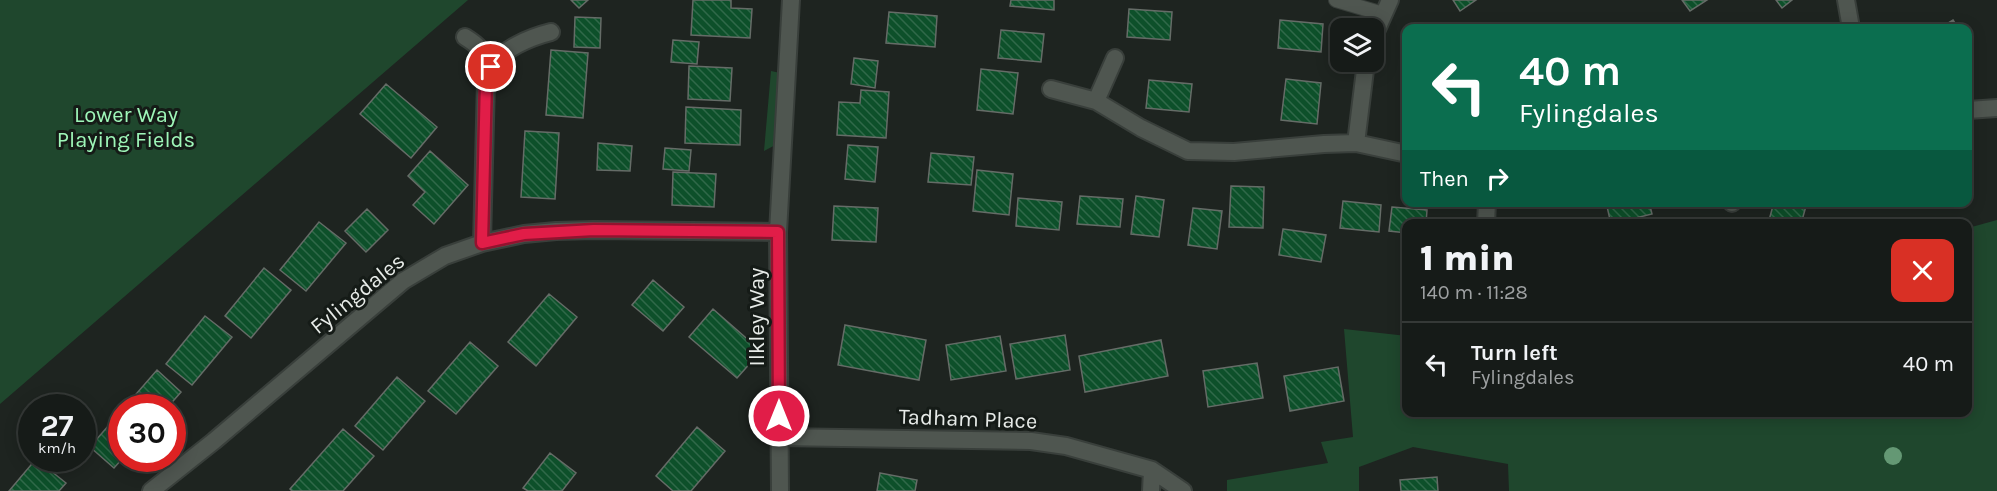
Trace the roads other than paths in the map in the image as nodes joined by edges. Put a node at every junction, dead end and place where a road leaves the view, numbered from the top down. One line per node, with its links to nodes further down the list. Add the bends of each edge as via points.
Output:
1 (791, 0): 17 (street, Ilkley Way)
2 (1336, 0): 4 (lane)
3 (1846, 0): 5 (street)
4 (1386, 7)
5 (1850, 24)
6 (551, 32): 9 (street, via 515,46)
7 (465, 37): 9 (street, via 486,54)
8 (1115, 58): 12 (street)
9 (491, 67): 18 (street, via 486,81)
10 (1365, 72): 15 (street)
11 (1051, 89): 12 (street)
12 (1096, 101): 15 (street, via 1188,151 1234,152)
13 (1997, 108): 14 (street)
14 (1972, 110)
15 (1356, 143): 16 (street)
16 (1402, 153)
17 (778, 232): 18 (street, Fylingdales, via 585,230 524,234); 19 (street, Ilkley Way)
18 (482, 243): 21 (street, Fylingdales, via 445,256 403,281)
19 (779, 437): 20 (street, Tadham Place, via 1031,441 1066,446); 22 (street, Ilkley Way)
20 (1152, 470): 23 (street); 24 (street, Tadham Place)
21 (152, 491)
22 (780, 491)
23 (1151, 491)
24 (1183, 491)

